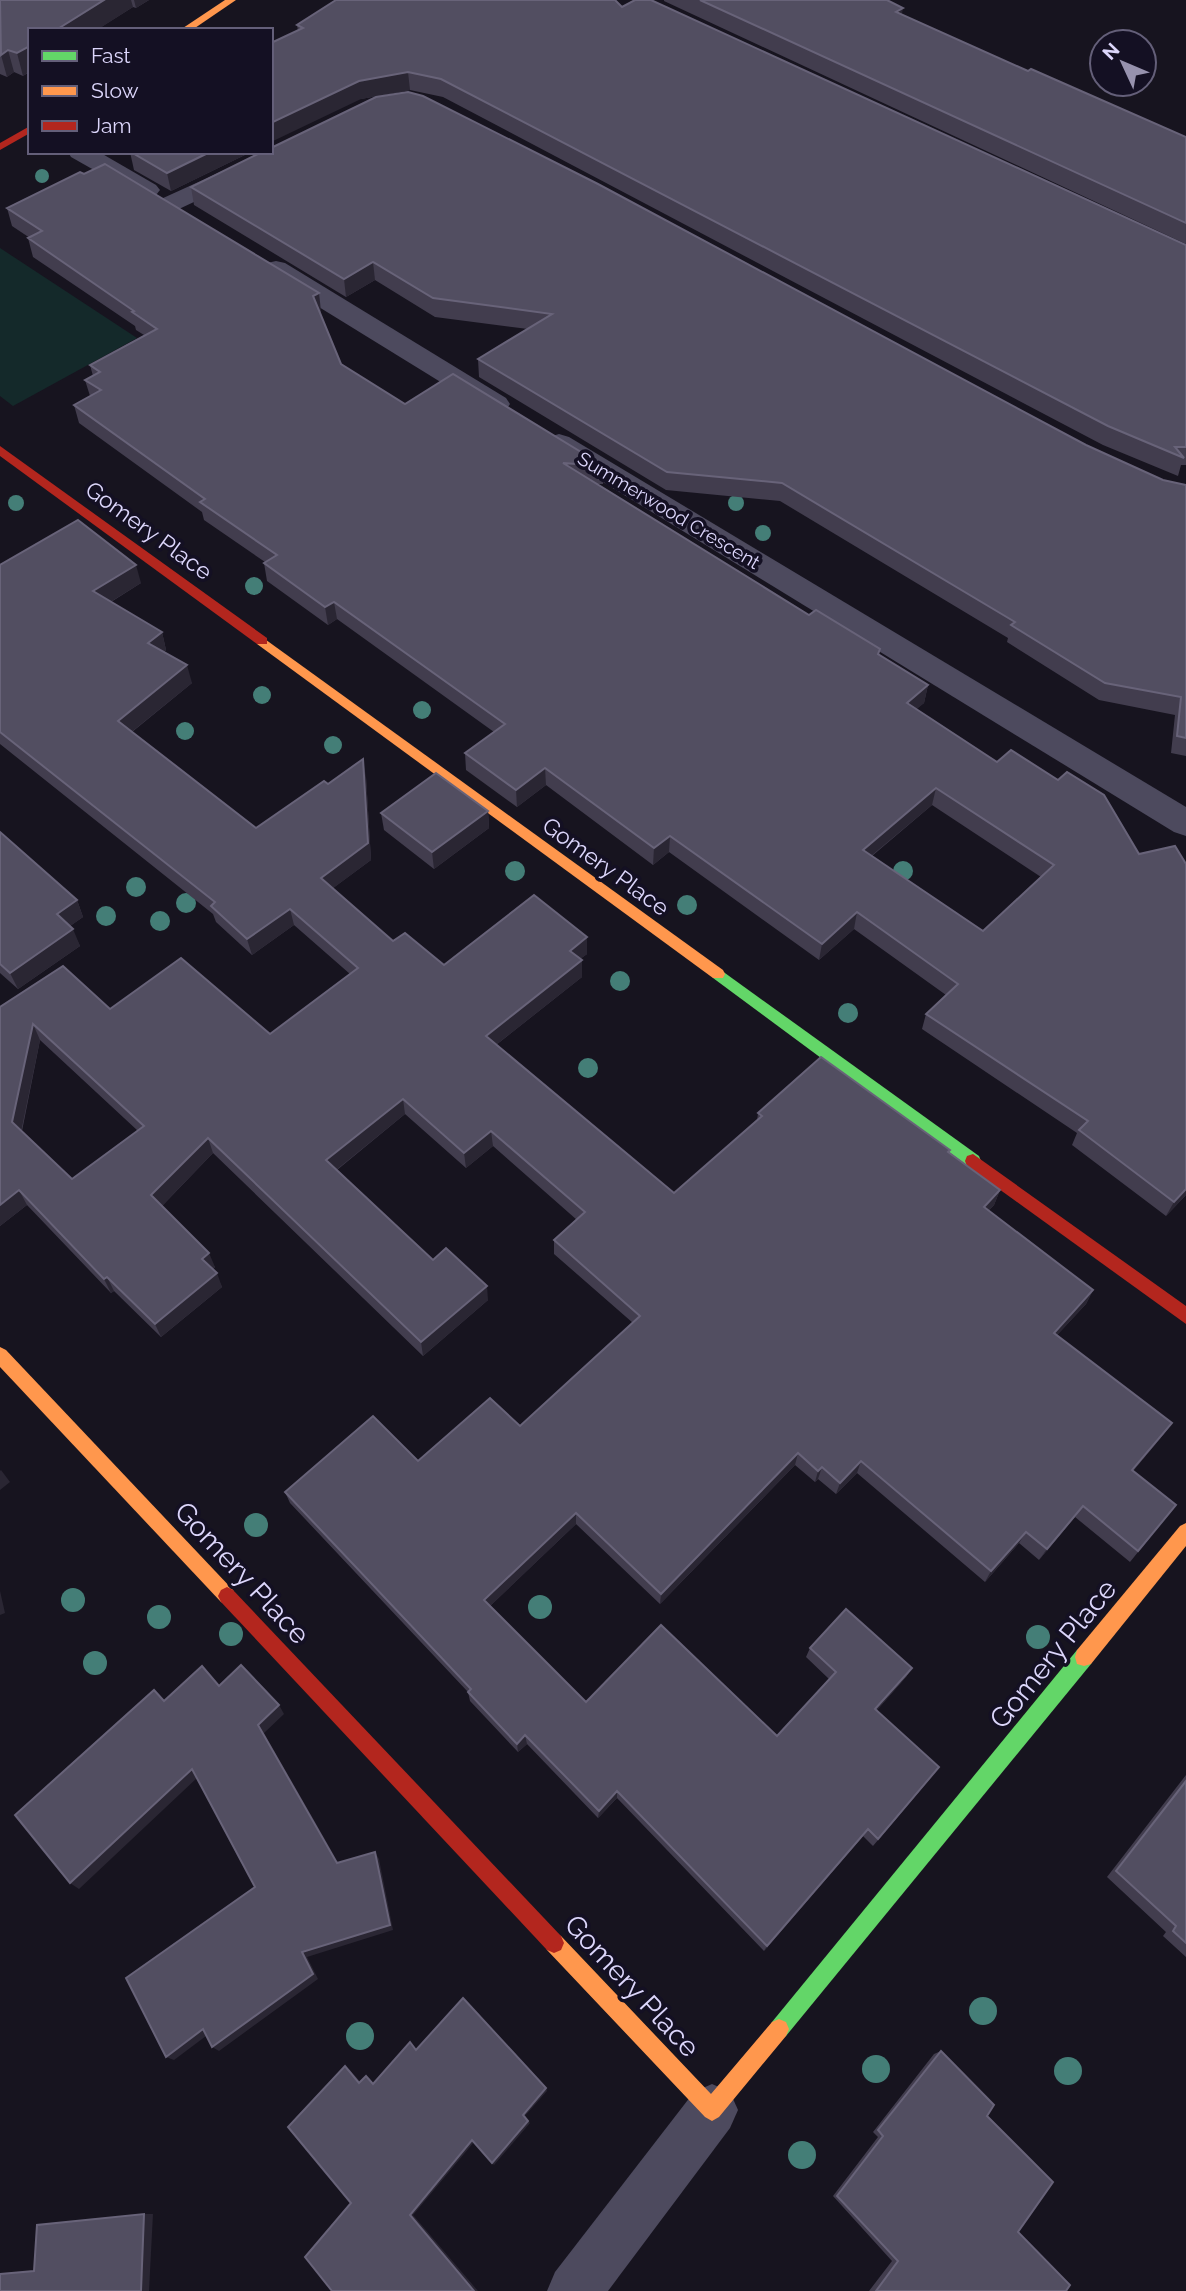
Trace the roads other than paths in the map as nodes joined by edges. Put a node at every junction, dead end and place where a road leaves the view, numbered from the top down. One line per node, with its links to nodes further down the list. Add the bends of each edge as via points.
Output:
1 (232, 0): 2 (street)
2 (188, 28)
3 (28, 131): 4 (street)
4 (0, 147)
5 (83, 154): 6 (street, via 182,211)
6 (256, 163)
7 (253, 255): 9 (street, Summerwood Crescent)
8 (0, 450): 10 (street, Gomery Place)
9 (1186, 823)
10 (1186, 1317)
11 (0, 1355): 13 (street, Gomery Place)
12 (1186, 1532): 13 (street, Gomery Place)
13 (712, 2109): 14 (street)
14 (574, 2291)

